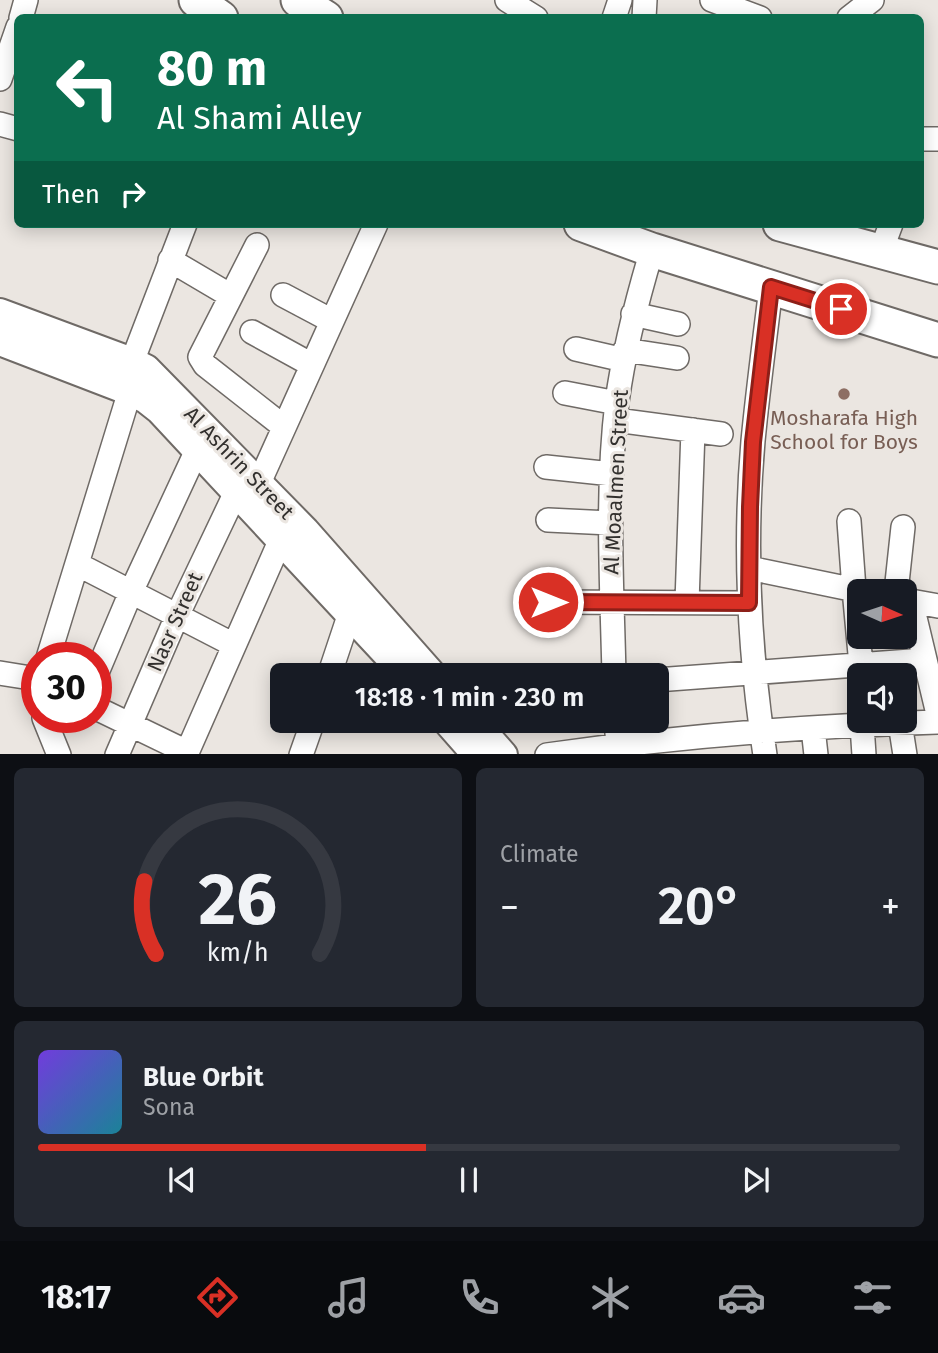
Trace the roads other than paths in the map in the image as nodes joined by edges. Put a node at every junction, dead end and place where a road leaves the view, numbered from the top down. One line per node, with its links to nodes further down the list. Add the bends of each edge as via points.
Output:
1 (196, 0): 6 (highway)
2 (298, 0): 7 (highway)
3 (507, 0): 8 (street)
4 (712, 0): 9 (street)
5 (872, 0): 10 (street)
6 (215, 14)
7 (320, 14)
8 (530, 14)
9 (752, 14)
10 (854, 14)
11 (14, 39): 12 (street)
12 (0, 79)
13 (183, 228): 20 (street)
14 (374, 228): 27 (street, Nasr Street)
15 (591, 228): 19 (highway)
16 (813, 228): 17 (highway)
17 (886, 237): 21 (highway)
18 (257, 245): 24 (street)
19 (652, 250): 22 (highway); 26 (street, Al Moaalmen Street)
20 (170, 260): 24 (street); 36 (street)
21 (938, 267)
22 (771, 287): 30 (highway); 54 (street, via 753,442)
23 (283, 295): 27 (street)
24 (231, 296): 41 (street, via 202,352 202,362)
25 (0, 313): 32 (main road, Al Ashrin Street)
26 (633, 314): 28 (street); 34 (street, Al Moaalmen Street)
27 (332, 321): 37 (street, Nasr Street)
28 (678, 324)
29 (253, 332): 37 (street)
30 (937, 339)
31 (0, 341): 32 (main road, Al Ashrin Street)
32 (40, 342): 36 (main road, Al Ashrin Street); 38 (main road, Al Ashrin Street)
33 (576, 349): 34 (street)
34 (625, 355): 35 (street); 40 (street, Al Moaalmen Street)
35 (677, 358)
36 (132, 362): 47 (main road, Al Ashrin Street, via 158,380)
37 (312, 365): 41 (street, Nasr Street)
38 (130, 391): 44 (main road, Al Ashrin Street, via 160,410); 53 (street)
39 (565, 393): 40 (street)
40 (616, 411): 42 (street); 46 (street, Al Moaalmen Street)
41 (284, 427): 47 (street, Nasr Street)
42 (693, 430): 43 (street); 62 (street)
43 (721, 434)
44 (197, 450): 47 (main road, Al Ashrin Street); 58 (street)
45 (546, 467): 46 (street)
46 (612, 474): 50 (street, Al Moaalmen Street)
47 (247, 487): 52 (main road, Al Ashrin Street); 66 (street, Nasr Street); 74 (main road, Al Ashrin Street, via 305,531)
48 (548, 520): 50 (street)
49 (849, 521): 55 (street)
50 (610, 523): 61 (street, Al Moaalmen Street)
51 (903, 527): 56 (street)
52 (281, 539): 65 (main road, Al Ashrin Street); 70 (street)
53 (77, 564): 58 (street); 68 (street)
54 (749, 569): 57 (street); 63 (street)
55 (857, 579)
56 (904, 579)
57 (847, 588)
58 (131, 592): 66 (street); 69 (street)
59 (917, 600): 64 (street)
60 (548, 602): 61 (street)
61 (612, 602): 62 (street); 75 (street, Al Moaalmen Street)
62 (687, 602): 63 (street)
63 (749, 603): 79 (street)
64 (938, 606)
65 (350, 614): 72 (street); 73 (main road, Al Ashrin Street)
66 (177, 616): 70 (street); 86 (street, Nasr Street)
67 (917, 638): 71 (street)
68 (53, 642)
69 (110, 642)
70 (234, 645): 100 (street)
71 (924, 660): 76 (street); 82 (street)
72 (333, 663)
73 (395, 663)
74 (422, 663)
75 (614, 663)
76 (887, 663)
77 (847, 666): 79 (street)
78 (0, 673): 80 (street)
79 (755, 673): 81 (street); 96 (street)
80 (21, 676)
81 (669, 679)
82 (938, 714)
83 (112, 716): 86 (street)
84 (938, 722): 85 (street)
85 (917, 723)
86 (130, 725): 100 (street); 102 (street, Nasr Street)
87 (847, 726): 88 (street)
88 (813, 728): 96 (street); 107 (street)
89 (50, 733): 101 (street)
90 (309, 733): 103 (street)
91 (458, 733): 104 (main road)
92 (484, 733): 105 (main road)
93 (618, 733): 97 (street)
94 (863, 733): 108 (street)
95 (902, 733): 109 (street)
96 (763, 743): 98 (street)
97 (618, 745): 99 (street); 106 (street)
98 (704, 745): 99 (street)
99 (656, 747)
100 (186, 753)
101 (59, 754)
102 (117, 754)
103 (302, 754)
104 (477, 754)
105 (503, 754)
106 (547, 754)
107 (816, 754)
108 (864, 754)
109 (905, 754)

